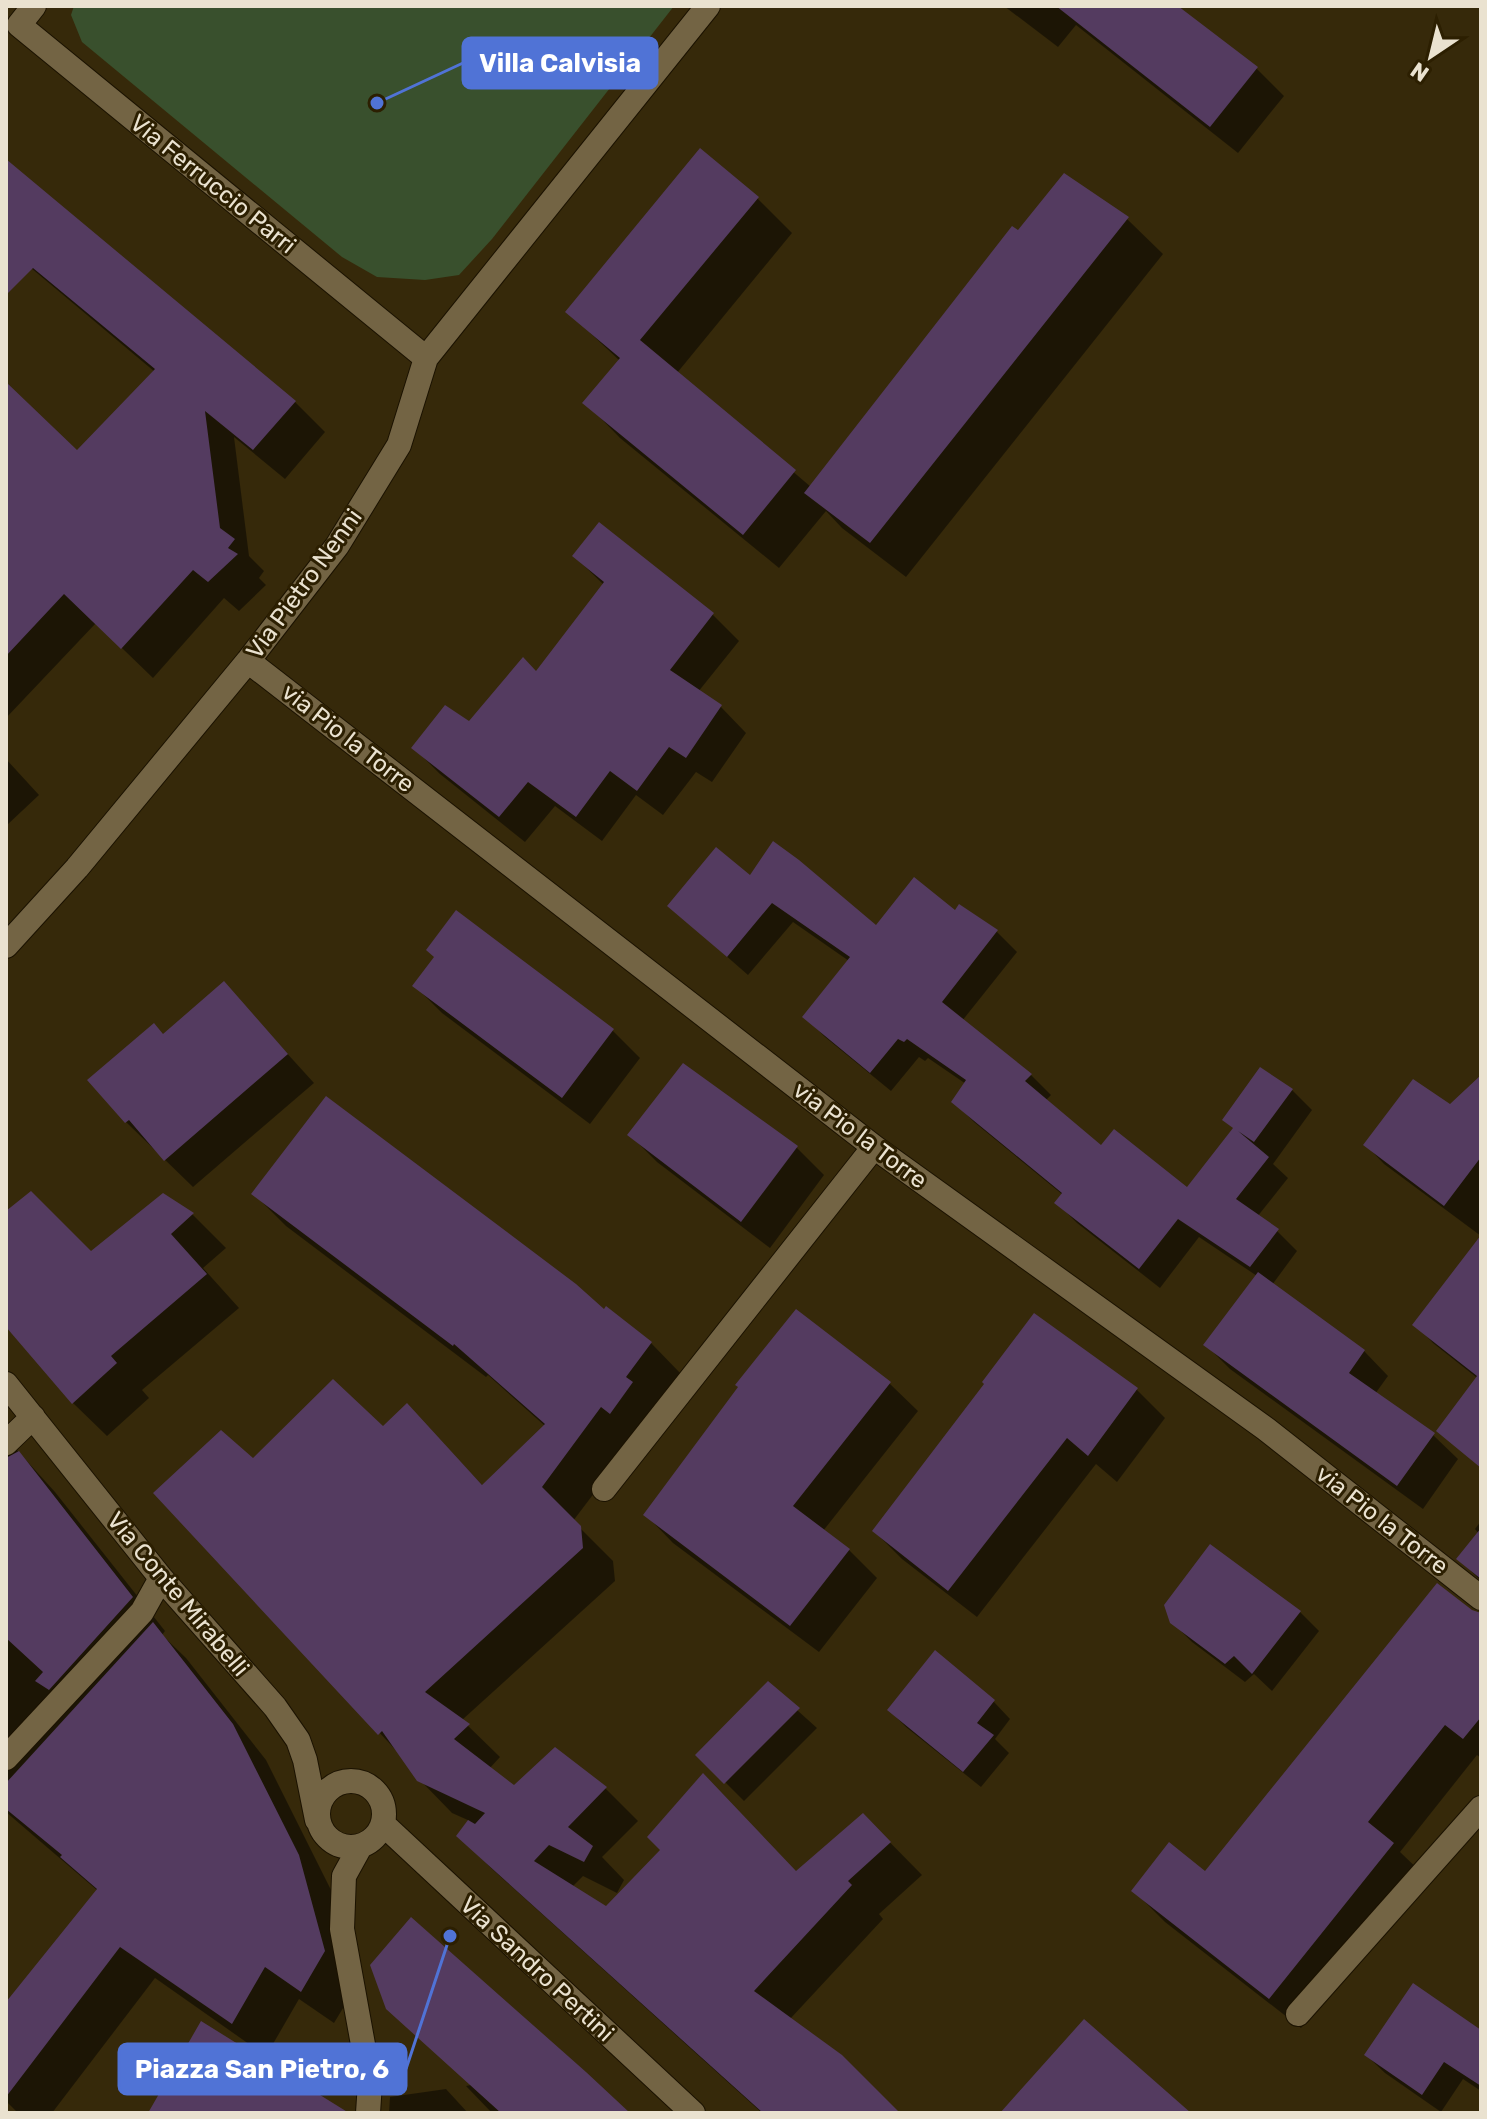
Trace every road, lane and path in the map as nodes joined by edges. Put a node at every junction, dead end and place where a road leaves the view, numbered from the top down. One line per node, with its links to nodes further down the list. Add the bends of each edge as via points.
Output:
1 (34, 6): 3 (street, Via Ferruccio Parri, via 19,25)
2 (708, 6): 3 (street, Via Pietro Nenni)
3 (426, 358): 4 (street, Via Pietro Nenni, via 399,445 337,546)
4 (248, 661): 5 (street, Via Pietro Nenni); 6 (street, via Pio la Torre)
5 (6, 946)
6 (874, 1147): 10 (street); 12 (street, via Pio la Torre, via 1266,1429)
7 (6, 1384): 8 (street, Via Conte Mirabelli)
8 (33, 1417): 9 (street); 11 (street, Via Conte Mirabelli)
9 (6, 1443)
10 (604, 1489)
11 (161, 1578): 13 (street, via 142,1612); 15 (street, Via Conte Mirabelli, via 298,1740)
12 (1481, 1598)
13 (6, 1758)
14 (1481, 1808): 18 (street)
15 (317, 1820): 16 (street, via 328,1790 357,1781 376,1791 385,1812); 17 (street, via 337,1845)
16 (383, 1824): 17 (street); 20 (street, Via Sandro Pertini)
17 (360, 1847): 19 (street, via 344,1876 342,1929 370,2083)
18 (1298, 2014)
19 (368, 2113)
20 (693, 2113)

